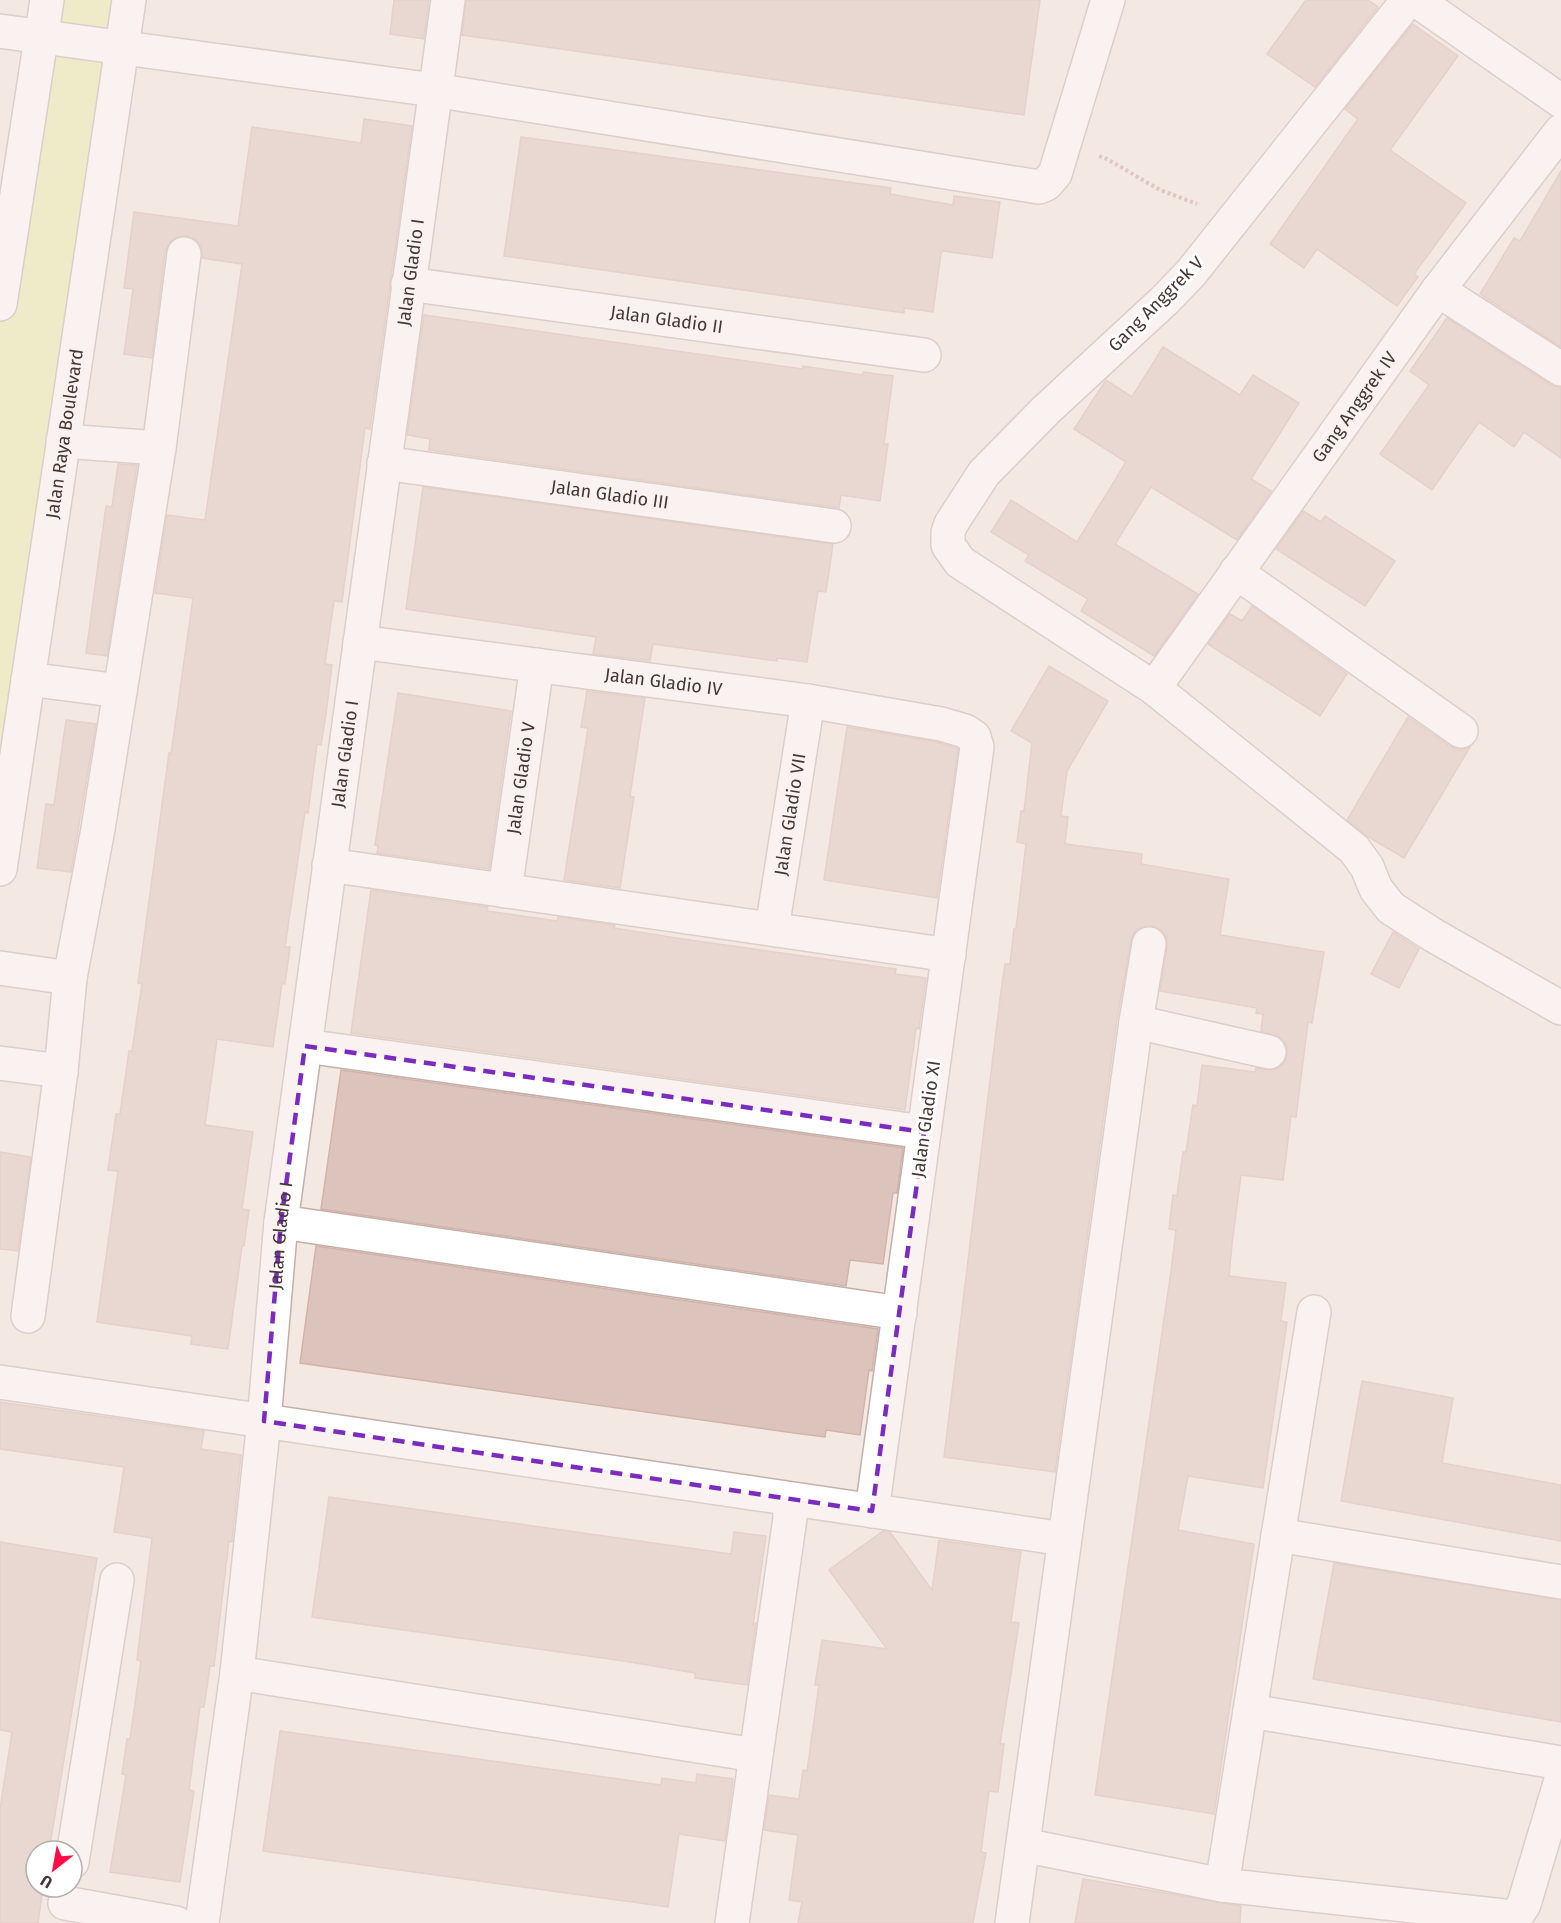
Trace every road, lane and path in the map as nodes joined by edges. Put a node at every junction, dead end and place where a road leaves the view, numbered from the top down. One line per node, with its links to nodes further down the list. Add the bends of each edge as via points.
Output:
1 (47, 0): 8 (street)
2 (129, 0): 9 (street, Jalan Raya Boulevard)
3 (448, 0): 10 (street, Jalan Gladio I)
4 (1108, 0): 13 (street)
5 (1408, 0): 14 (street, Gang Anggrek V)
6 (1416, 0): 11 (street)
7 (0, 32): 8 (street)
8 (41, 37): 9 (street); 18 (street)
9 (122, 49): 10 (street); 21 (street, Jalan Raya Boulevard)
10 (434, 90): 13 (street, via 1039,187 1055,174); 16 (street, Jalan Gladio I)
11 (1561, 101)
12 (1561, 131): 17 (street, Gang Anggrek IV)
13 (1064, 145): 14 (path, via 1107,159 1160,190 1190,202 1217,210)
14 (1246, 204): 29 (street, Gang Anggrek V, via 1165,300 984,473 947,536 948,545 960,562)
15 (184, 254): 22 (street)
16 (408, 284): 19 (street, Jalan Gladio II); 23 (street, Jalan Gladio I)
17 (1438, 291): 20 (street); 25 (street, Gang Anggrek IV)
18 (0, 304)
19 (924, 355)
20 (1561, 369)
21 (63, 441): 22 (street); 28 (street, Jalan Raya Boulevard)
22 (159, 448): 30 (street)
23 (384, 464): 24 (street, Jalan Gladio III); 26 (street, Jalan Gladio I)
24 (834, 526)
25 (1236, 572): 29 (street, Gang Anggrek IV); 33 (street)
26 (360, 642): 27 (street, Jalan Gladio IV); 34 (street, Jalan Gladio I)
27 (537, 665): 31 (street, Jalan Gladio IV); 36 (street, Jalan Gladio V)
28 (28, 679): 30 (street); 35 (street, Jalan Raya Boulevard)
29 (1154, 688): 42 (street, via 1354,849 1376,890 1391,908)
30 (120, 692): 41 (street)
31 (808, 701): 32 (street, Jalan Gladio IV); 37 (street, Jalan Gladio VII)
32 (965, 731): 39 (street, Jalan Gladio XI, via 974,737 977,747)
33 (1461, 731)
34 (329, 865): 36 (street); 44 (street, Jalan Gladio I)
35 (0, 869)
36 (505, 891): 37 (street)
37 (772, 929): 39 (street)
38 (1149, 944): 43 (street)
39 (949, 955): 48 (street, Jalan Gladio XI)
40 (0, 968): 41 (street)
41 (70, 978): 47 (street)
42 (1561, 1008)
43 (1136, 1022): 45 (street); 58 (street)
44 (305, 1046): 48 (street); 49 (street, Jalan Gladio I)
45 (1269, 1052)
46 (0, 1063): 47 (street)
47 (61, 1071): 52 (street)
48 (924, 1132): 51 (street, Jalan Gladio XI)
49 (281, 1222): 51 (street); 54 (street, Jalan Gladio I)
50 (1314, 1312): 57 (street)
51 (900, 1313): 56 (street, Jalan Gladio XI)
52 (28, 1316)
53 (0, 1382): 54 (street)
54 (264, 1421): 55 (street); 61 (street, Jalan Gladio I)
55 (789, 1499): 56 (street); 63 (street, via 790,1518)
56 (872, 1511): 58 (street)
57 (1278, 1534): 60 (street); 62 (street)
58 (1064, 1539): 67 (street)
59 (117, 1580): 66 (street)
60 (1561, 1582)
61 (237, 1673): 63 (street); 71 (street, Jalan Gladio I)
62 (1250, 1710): 64 (street); 68 (street)
63 (755, 1755): 72 (street)
64 (1561, 1763)
65 (1561, 1780): 68 (street, via 1524,1904 1513,1917)
66 (76, 1839)
67 (1023, 1845): 68 (street); 73 (street)
68 (1222, 1885)
69 (65, 1904): 70 (street)
70 (176, 1923)
71 (202, 1923)
72 (732, 1923)
73 (1012, 1923)

